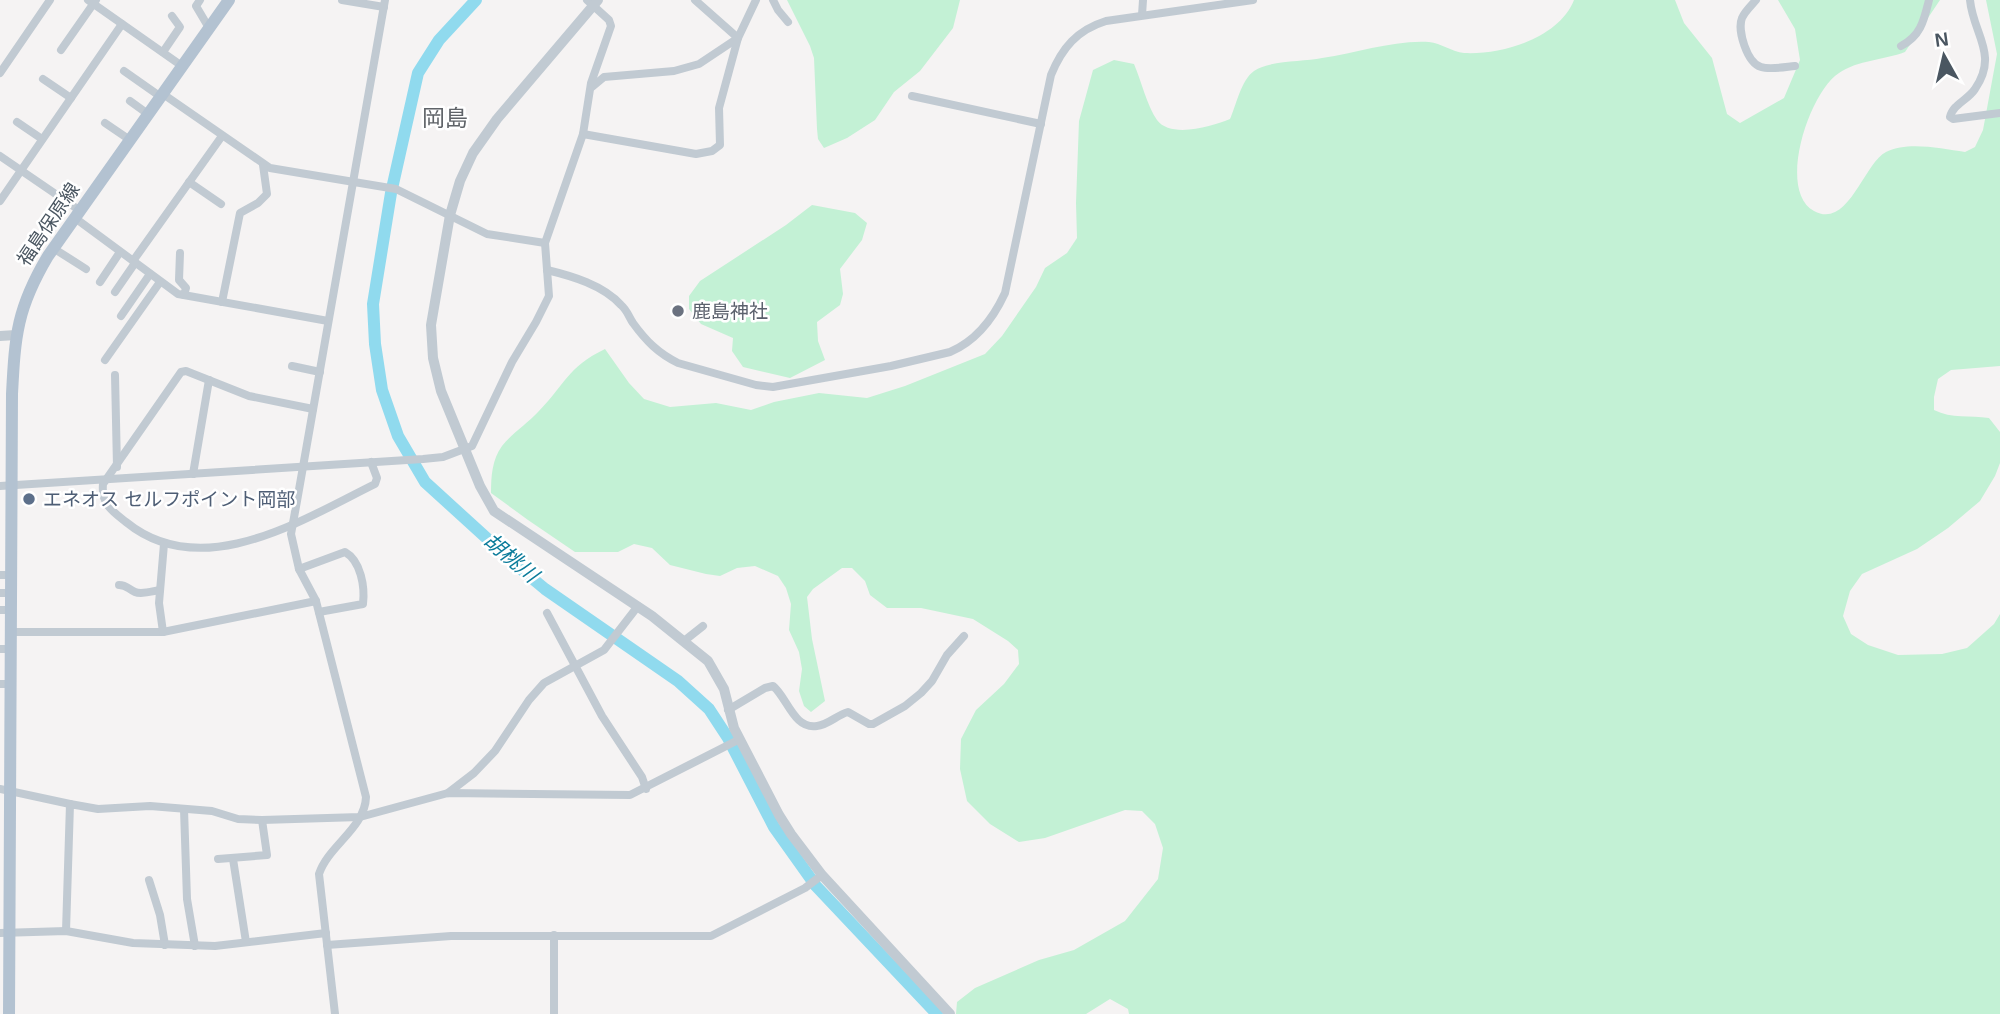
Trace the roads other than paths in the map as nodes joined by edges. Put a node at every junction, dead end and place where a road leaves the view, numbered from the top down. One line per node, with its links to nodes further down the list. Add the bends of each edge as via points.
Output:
1 (50, 0): 29 (street)
2 (200, 0): 20 (street, via 196,6)
3 (229, 0): 20 (main road, 福島保原線)
4 (342, 0): 15 (street)
5 (695, 0): 21 (street)
6 (756, 0): 21 (street)
7 (773, 0): 18 (street)
8 (1143, 0): 16 (street)
9 (1253, 0): 16 (street)
10 (1756, 0): 26 (street, via 1741,24 1753,62 1761,68)
11 (1928, 0): 22 (street, via 1922,27)
12 (1970, 0): 37 (street, via 1987,59 1978,85 1950,117)
13 (92, 1): 19 (street); 23 (street)
14 (593, 2): 28 (street, via 611,26); 54 (street, via 482,139 463,173)
15 (385, 4): 50 (street)
16 (1142, 15): 41 (street, via 1091,26 1068,44 1051,75)
17 (172, 16): 24 (street, via 180,27)
18 (788, 22)
19 (122, 24): 24 (street); 35 (street)
20 (209, 28): 25 (main road, 福島保原線)
21 (738, 38): 30 (street, via 685,69); 42 (street, via 719,108 720,145 715,150 696,154)
22 (1900, 46)
23 (61, 50)
24 (163, 52): 25 (street)
25 (182, 66): 33 (main road, 福島保原線)
26 (1794, 66)
27 (124, 71): 33 (street)
28 (595, 71): 30 (street); 32 (street)
29 (0, 73)
30 (603, 78): 32 (street)
31 (43, 79): 35 (street)
32 (591, 90): 42 (street)
33 (162, 95): 38 (main road, 福島保原線); 43 (street)
34 (912, 96): 41 (street)
35 (71, 98): 44 (street)
36 (130, 102): 38 (street)
37 (2000, 113)
38 (148, 114): 45 (main road, 福島保原線)
39 (17, 122): 44 (street)
40 (105, 123): 45 (street)
41 (1041, 124): 61 (street, via 1005,293 987,324 950,352 788,386 756,385 669,358 647,342 612,296)
42 (583, 134): 55 (street)
43 (222, 136): 47 (street); 49 (street)
44 (42, 139): 48 (street)
45 (130, 140): 53 (main road, 福島保原線)
46 (0, 156): 48 (street)
47 (263, 164): 50 (street); 67 (street, via 267,194 240,213)
48 (21, 171): 51 (street); 53 (street)
49 (189, 182): 52 (street); 59 (street)
50 (354, 182): 54 (street, via 396,189); 69 (street)
51 (0, 200)
52 (221, 204)
53 (77, 214): 56 (main road, 福島保原線); 57 (street)
54 (450, 215): 55 (street, via 487,234); 78 (street, via 432,316 431,349 441,391)
55 (545, 243): 61 (street)
56 (53, 248): 60 (street); 70 (main road, 福島保原線, via 31,284)
57 (120, 251): 59 (street); 63 (street)
58 (180, 254): 66 (street, via 179,280 186,288)
59 (134, 262): 62 (street); 65 (street)
60 (86, 269)
61 (547, 270): 78 (street, via 548,299 474,443)
62 (150, 274): 64 (street); 68 (street)
63 (100, 282)
64 (160, 282): 66 (street); 72 (street)
65 (114, 292)
66 (184, 295): 67 (street)
67 (222, 302): 69 (street)
68 (121, 316)
69 (328, 321): 74 (street)
70 (16, 335): 71 (street); 84 (main road, 福島保原線)
71 (0, 336)
72 (106, 360)
73 (292, 366): 74 (street)
74 (320, 372): 77 (street)
75 (115, 375): 81 (street)
76 (209, 380): 77 (street, via 256,398); 81 (street, via 181,372); 82 (street)
77 (313, 409): 80 (street)
78 (465, 448): 79 (street, via 438,457); 93 (street, via 485,496 501,518)
79 (372, 462): 80 (street); 85 (street, via 375,484)
80 (303, 466): 82 (street); 85 (street)
81 (117, 467): 83 (street)
82 (193, 474): 83 (street)
83 (107, 480): 84 (street); 86 (street, via 103,496 109,508 139,532)
84 (6, 487): 88 (main road, 福島保原線)
85 (291, 525): 86 (street, via 226,547); 87 (street)
86 (164, 544): 90 (street)
87 (299, 569): 92 (street); 95 (street, via 345,552 358,564 363,604)
88 (6, 575): 91 (main road, 福島保原線)
89 (118, 585): 90 (street, via 141,593)
90 (160, 590): 99 (street)
91 (6, 593): 94 (main road, 福島保原線)
92 (316, 601): 95 (street); 99 (street)
93 (638, 606): 101 (street); 103 (street, via 604,650)
94 (6, 610): 98 (main road, 福島保原線)
95 (319, 612): 112 (street, via 366,797)
96 (547, 614): 103 (street)
97 (703, 626): 101 (street)
98 (7, 629): 99 (street); 102 (main road, 福島保原線)
99 (163, 632)
100 (964, 636): 105 (street, via 921,693 873,723 848,712 821,726 804,725 773,686)
101 (684, 641): 105 (street, via 712,666)
102 (5, 649): 104 (main road, 福島保原線)
103 (574, 666): 107 (street); 109 (street, via 544,683 495,751)
104 (5, 684): 108 (main road, 福島保原線)
105 (728, 709): 106 (street)
106 (740, 739): 107 (street); 117 (street, via 779,815)
107 (646, 789): 109 (street, via 626,795)
108 (5, 790): 110 (street); 116 (main road, 福島保原線)
109 (448, 793): 112 (street)
110 (70, 804): 111 (street, via 98,809 142,805); 120 (street)
111 (184, 809): 113 (street); 127 (street, via 187,899)
112 (360, 817): 113 (street); 122 (street, via 318,874)
113 (262, 820): 115 (street, via 267,855)
114 (218, 859): 115 (street)
115 (233, 859): 124 (street)
116 (5, 861): 119 (main road, 福島保原線)
117 (822, 875): 123 (street, via 711,936); 132 (street)
118 (149, 880): 125 (street)
119 (5, 885): 121 (main road, 福島保原線)
120 (66, 931): 121 (street); 125 (street)
121 (4, 933): 128 (main road, 福島保原線)
122 (326, 933): 124 (street); 126 (street)
123 (554, 935): 126 (street, via 451,936); 131 (street)
124 (246, 942): 127 (street)
125 (165, 945): 127 (street)
126 (327, 945): 130 (street)
127 (195, 946)
128 (4, 972): 129 (main road, 福島保原線)
129 (9, 1014)
130 (335, 1014)
131 (554, 1014)
132 (950, 1014)

